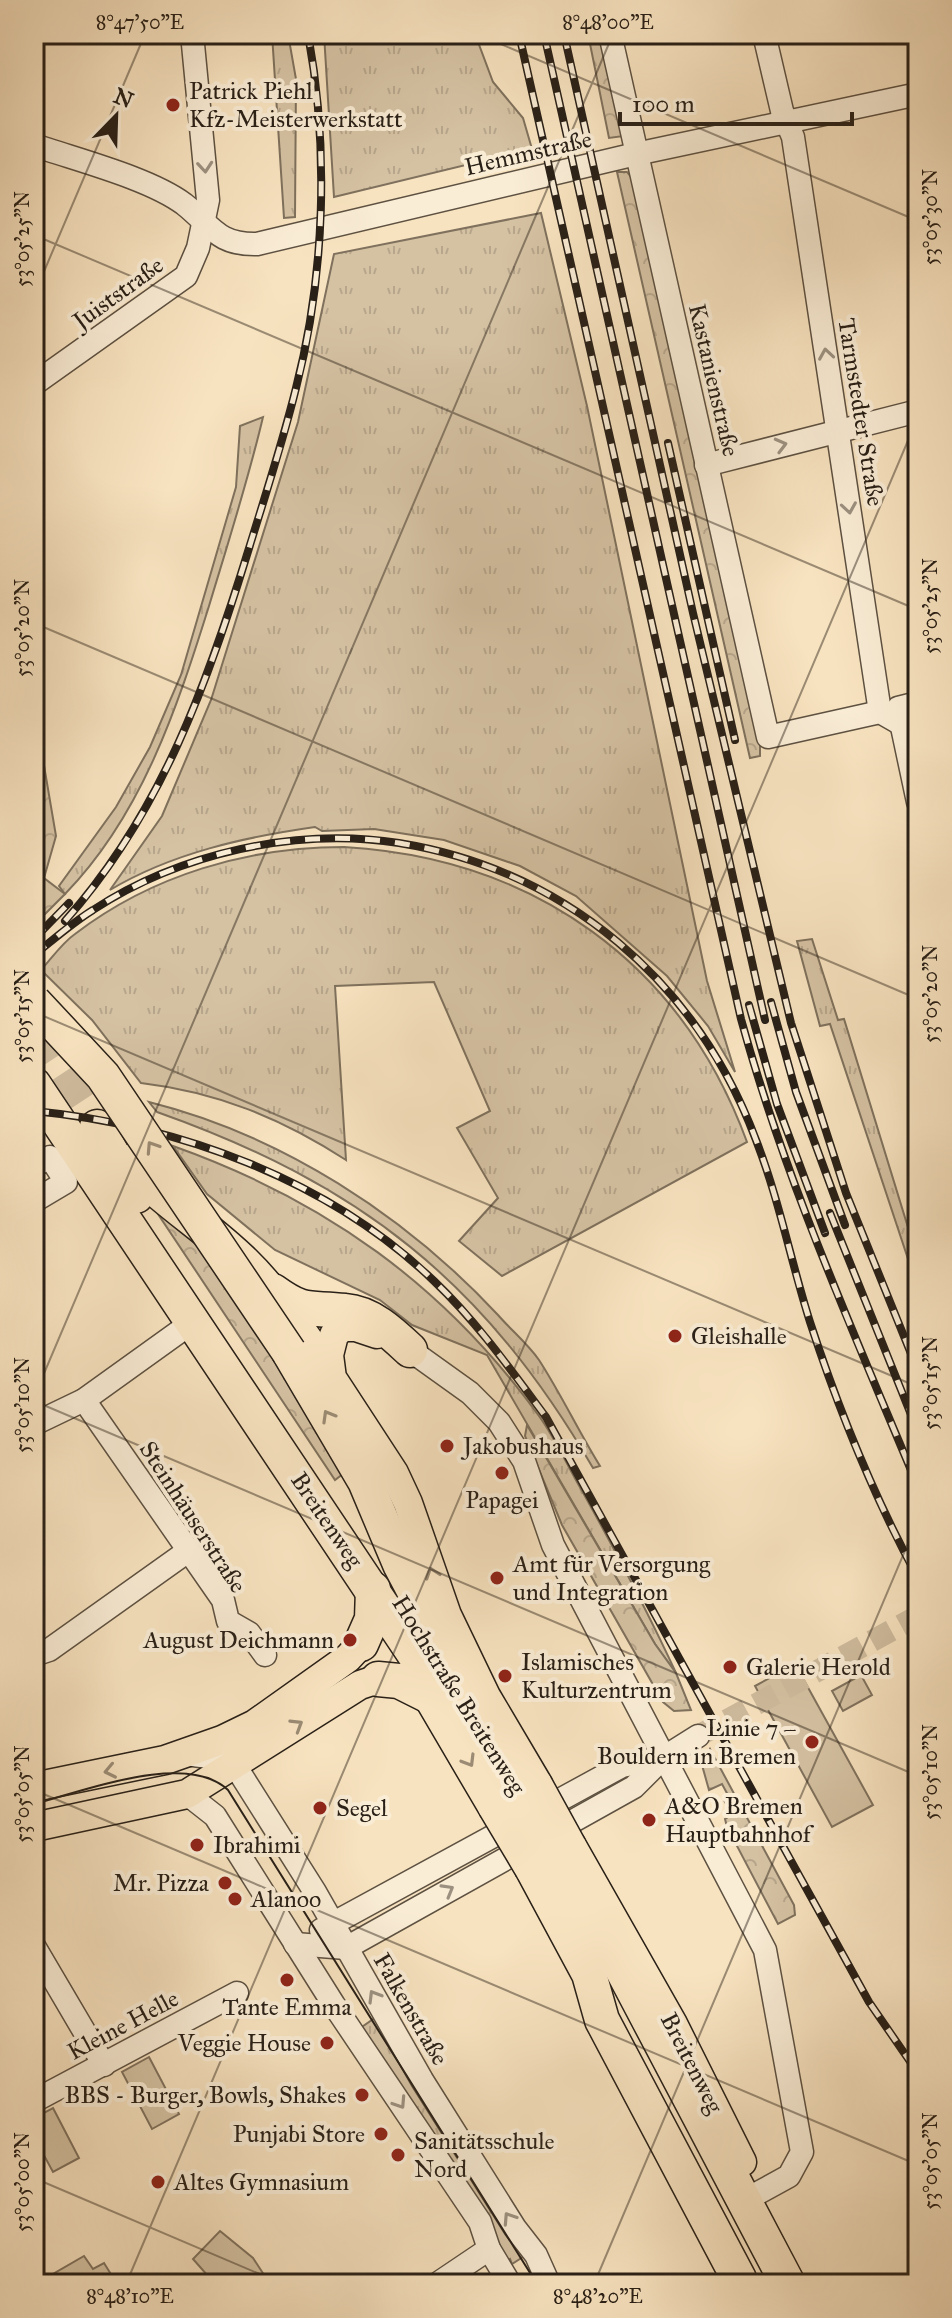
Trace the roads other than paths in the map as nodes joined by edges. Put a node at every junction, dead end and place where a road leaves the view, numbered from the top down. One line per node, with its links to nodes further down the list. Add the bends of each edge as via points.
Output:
1 (192, 34): 8 (street, Juiststraße, one-way to 8, via 208,200)
2 (610, 34): 7 (street, Kastanienstraße)
3 (764, 34): 5 (street, Tarmstedter Straße)
4 (918, 94): 5 (street, Hemmstraße)
5 (787, 121): 7 (street, Hemmstraße); 11 (street, Tarmstedter Straße, one-way to 5)
6 (34, 145): 8 (street, Hemmstraße, via 161,190)
7 (636, 154): 8 (street, Hemmstraße, via 257,244 227,241); 12 (street, Kastanienstraße)
8 (202, 222): 9 (street, Juiststraße, via 186,276)
9 (34, 384)
10 (918, 411): 11 (street)
11 (838, 431): 12 (street, one-way to 11); 13 (street, Tarmstedter Straße, one-way to 13)
12 (706, 465): 13 (street, Kastanienstraße, via 768,737)
13 (900, 712): 14 (street, Tarmstedter Straße)
14 (918, 802)
15 (34, 1002): 27 (highway, one-way to 15, bridge, via 365,1481 289,1352 103,1076)
16 (35, 1087): 20 (highway, Breitenweg)
17 (34, 1166): 18 (street, via 50,1157 66,1182)
18 (36, 1194)
19 (266, 1287): 21 (highway, via 295,1307 366,1316); 22 (highway); 35 (highway, Hochstraße Breitenweg, via 220,1241 158,1193 97,1127 117,1167)
20 (194, 1321): 23 (street); 26 (highway, Breitenweg)
21 (410, 1350): 22 (main road, via 379,1334 342,1327 329,1355); 38 (street, via 470,1393 499,1422 524,1461 553,1545)
22 (332, 1378): 32 (main road, one-way to 22, via 447,1615 394,1473)
23 (84, 1400): 24 (street); 25 (street, Steinhäuserstraße)
24 (34, 1424)
25 (188, 1551): 29 (street, via 49,1650); 30 (street, Steinhäuserstraße, via 223,1600 228,1621 249,1633)
26 (373, 1589): 28 (highway, via 372,1619); 33 (highway, Breitenweg, via 417,1658)
27 (433, 1630): 32 (highway); 35 (highway)
28 (361, 1644): 34 (main road)
29 (34, 1655)
30 (265, 1655)
31 (378, 1679): 33 (highway, via 399,1681); 39 (main road, one-way to 31)
32 (486, 1696): 42 (main road)
33 (431, 1697): 42 (highway, Breitenweg, one-way to 42)
34 (245, 1730): 37 (main road); 39 (street)
35 (487, 1735): 42 (highway, Hochstraße Breitenweg)
36 (698, 1736): 38 (street)
37 (185, 1754): 39 (street); 40 (main road, one-way to 40)
38 (663, 1758): 46 (street, via 622,1766); 49 (street, one-way to 38, via 634,1787); 54 (street, via 765,1950 802,2152 789,2176)
39 (228, 1767): 41 (main road); 43 (street); 46 (street, Falkenstraße)
40 (34, 1787)
41 (187, 1794): 43 (street); 44 (main road)
42 (518, 1794): 45 (highway, Hochstraße Breitenweg, bridge)
43 (211, 1810): 47 (street)
44 (34, 1827)
45 (554, 1856): 50 (highway); 54 (main road, Breitenweg, via 673,2024); 55 (highway, Hochstraße Breitenweg, via 621,1967)
46 (333, 1923): 47 (street); 49 (street, Falkenstraße)
47 (295, 1944): 49 (street); 56 (street, one-way to 56, via 480,2222)
48 (34, 1946): 52 (street)
49 (346, 1948): 60 (street, Falkenstraße, one-way to 49)
50 (589, 1974): 55 (highway, Hochstraße Breitenweg, via 620,2009); 57 (highway, via 602,2020)
51 (237, 1993): 52 (street, Kleine Helle)
52 (104, 2065): 53 (street, Kleine Helle)
53 (34, 2101)
54 (758, 2193): 62 (main road, Breitenweg)
55 (752, 2235): 57 (highway, Hochstraße Breitenweg); 61 (highway, Hochstraße Breitenweg)
56 (489, 2249): 58 (street); 59 (street)
57 (749, 2282)
58 (437, 2284)
59 (510, 2284)
60 (549, 2284)
61 (788, 2284)
62 (805, 2284)

